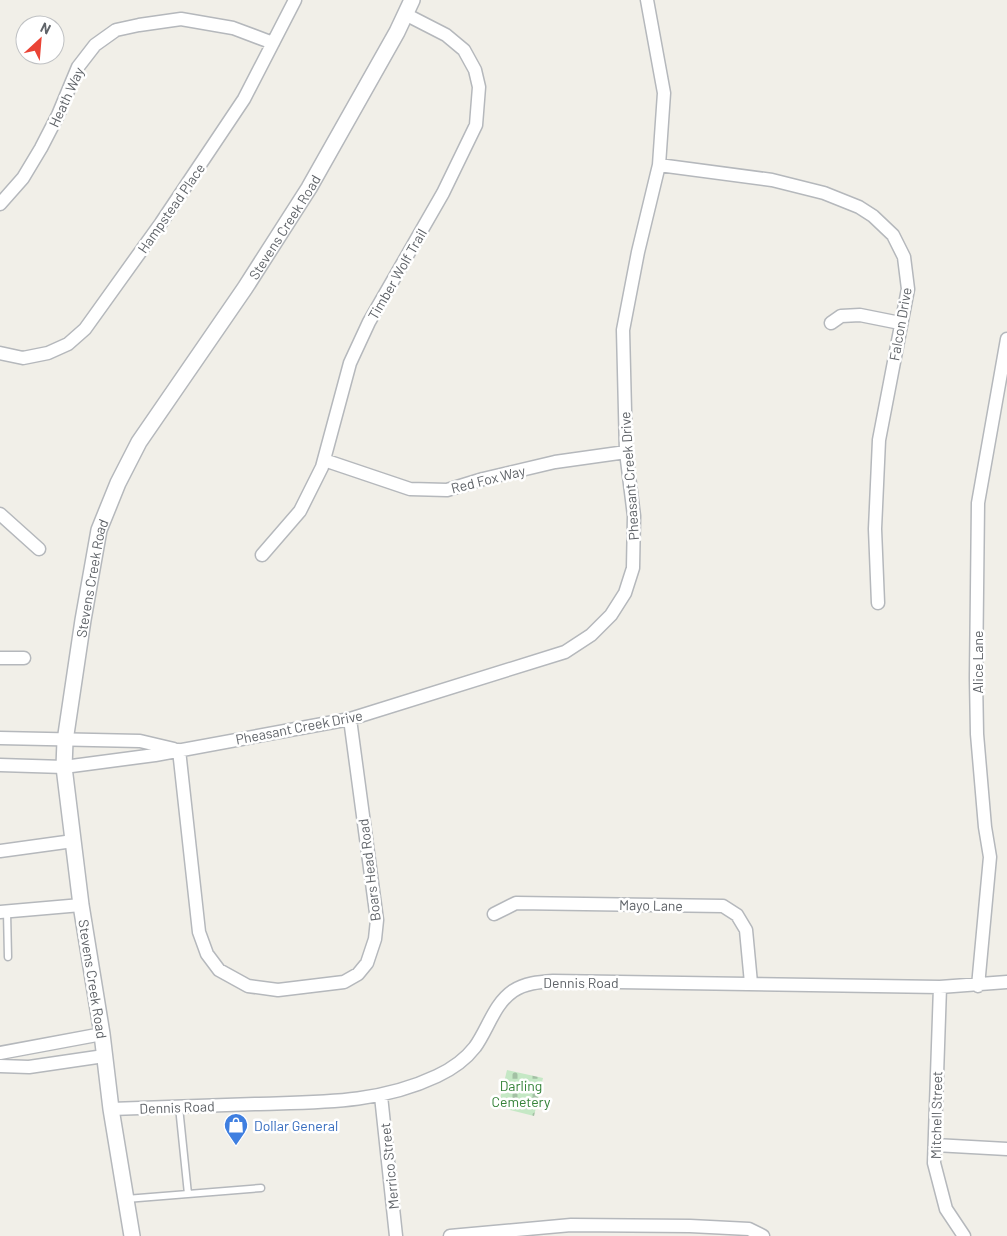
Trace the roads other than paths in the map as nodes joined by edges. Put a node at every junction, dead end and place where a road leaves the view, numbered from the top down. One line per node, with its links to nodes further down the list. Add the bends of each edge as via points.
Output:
1 (295, 0): 5 (street, Hampstead Place)
2 (412, 0): 4 (street, Stevens Creek Road)
3 (647, 0): 6 (street, Pheasant Creek Drive, via 664,94)
4 (405, 14): 13 (street, Timber Wolf Trail, via 446,35 464,50 475,70 478,87 476,125 443,193 369,322 350,363); 22 (street, Stevens Creek Road, via 309,188 139,442 118,483 99,530)
5 (273, 43): 7 (street, Heath Way, via 233,28 181,19 116,30 94,45 78,67 41,148 23,178); 11 (street, Hampstead Place, via 244,99 85,329 68,344 48,353 23,358)
6 (659, 164): 9 (street, Falcon Drive, via 772,180 824,193 873,216 893,235 904,256 908,289); 12 (street, Pheasant Creek Drive, via 622,330)
7 (0, 204)
8 (831, 322): 9 (street, via 841,316 860,315)
9 (900, 323): 17 (street, Falcon Drive, via 879,440 875,529)
10 (1007, 339): 36 (street, Alice Lane, via 978,503 977,734 990,857)
11 (0, 353)
12 (626, 452): 13 (street, Red Fox Way, via 555,462 447,490 410,489); 20 (street, Pheasant Creek Drive, via 634,516 633,568 625,592 611,615 565,652)
13 (324, 460): 16 (street, Timber Wolf Trail, via 300,512)
14 (0, 514): 15 (street)
15 (39, 549)
16 (262, 556)
17 (878, 604)
18 (0, 658): 19 (street)
19 (24, 658)
20 (350, 719): 24 (street, Pheasant Creek Drive); 24 (street, Boars Head Road, via 377,920 376,939 367,963 358,974 344,982 278,990 248,986 219,970 207,954 199,932)
21 (0, 738): 22 (street, Pheasant Creek Drive)
22 (65, 741): 23 (street, Pheasant Creek Drive); 27 (street, Stevens Creek Road)
23 (118, 742): 24 (street, Pheasant Creek Drive, via 140,741); 25 (street)
24 (179, 750): 25 (street, Pheasant Creek Drive)
25 (118, 760): 27 (street, Pheasant Creek Drive)
26 (0, 765): 27 (street, Pheasant Creek Drive)
27 (64, 767): 28 (street, Stevens Creek Road)
28 (73, 841): 29 (street); 30 (street, Stevens Creek Road)
29 (1, 849)
30 (81, 905): 31 (street); 38 (street, Stevens Creek Road)
31 (4, 912): 33 (lane)
32 (494, 914): 35 (street, Mayo Lane, via 516,903 723,906 737,915 746,930)
33 (8, 957)
34 (1007, 982): 36 (street, Dennis Road)
35 (751, 983): 37 (street, Dennis Road); 42 (street, Dennis Road, via 530,983 514,990 500,1004 475,1046 460,1063 417,1085)
36 (978, 986): 37 (street, Dennis Road)
37 (940, 987): 45 (street, Mitchell Street)
38 (102, 1034): 39 (street); 40 (street, Stevens Creek Road)
39 (0, 1054)
40 (104, 1056): 41 (street, via 29,1067); 44 (street, Stevens Creek Road)
41 (0, 1066)
42 (381, 1096): 43 (street, Dennis Road, via 323,1102); 51 (street, Merrico Street)
43 (180, 1107): 44 (street, Dennis Road); 48 (lane)
44 (111, 1109): 49 (street, Stevens Creek Road)
45 (934, 1145): 46 (street); 54 (street, Mitchell Street, via 934,1163 946,1209)
46 (1007, 1149)
47 (261, 1188): 48 (lane)
48 (188, 1194): 49 (lane)
49 (126, 1199): 50 (street, Stevens Creek Road)
50 (132, 1236)
51 (396, 1236)
52 (450, 1236): 53 (street, via 571,1225 749,1229)
53 (763, 1236)
54 (964, 1236)

